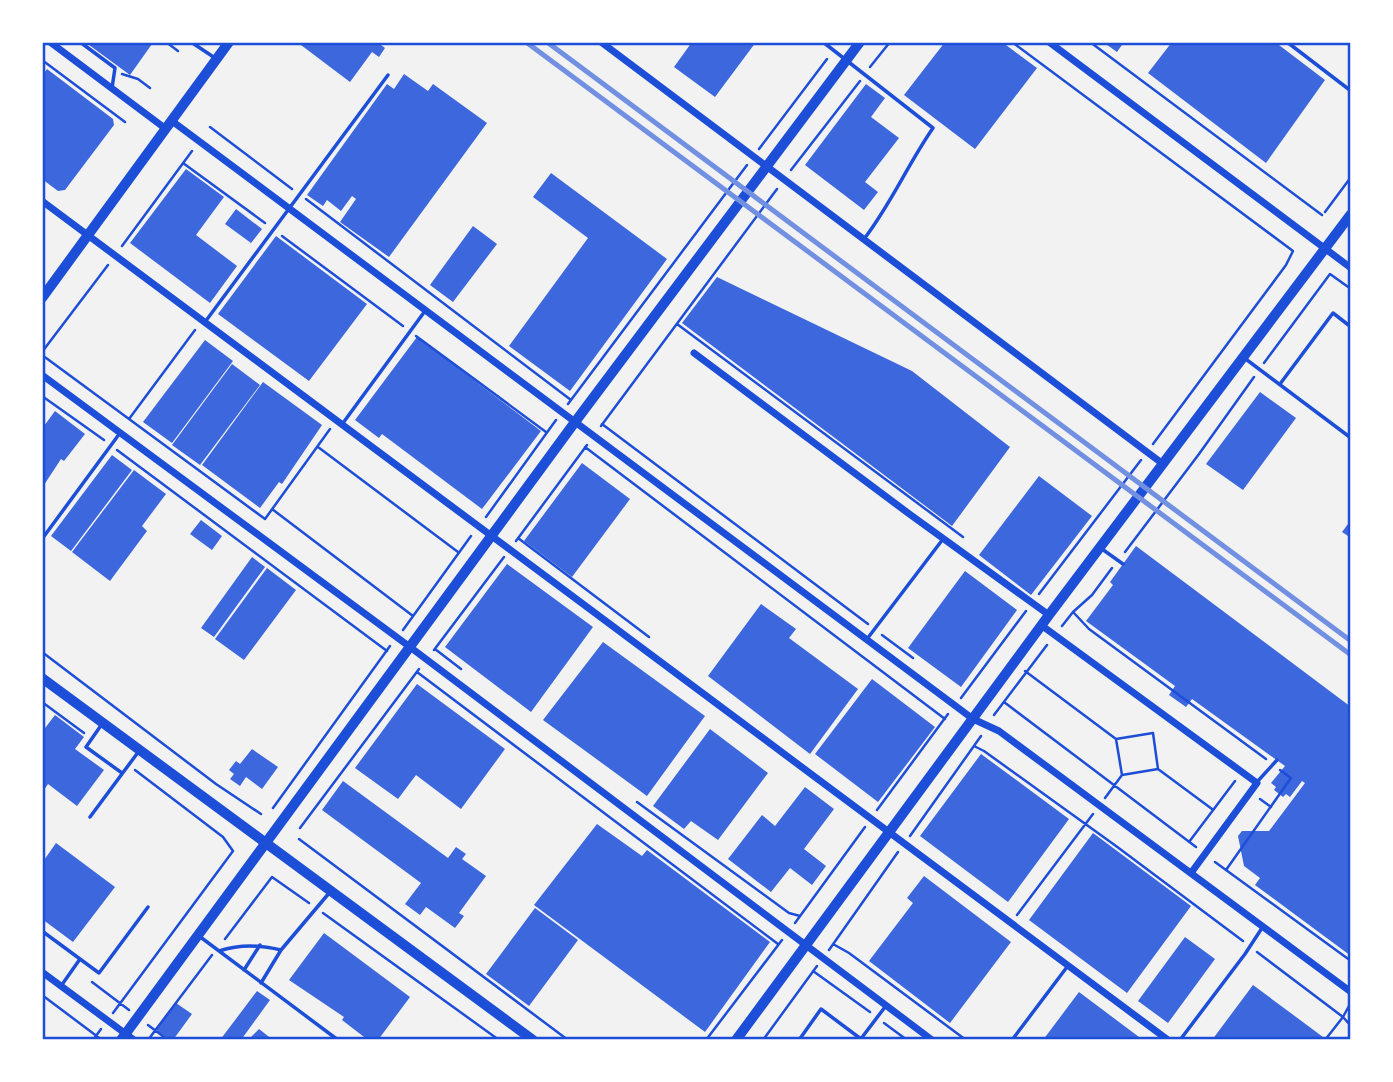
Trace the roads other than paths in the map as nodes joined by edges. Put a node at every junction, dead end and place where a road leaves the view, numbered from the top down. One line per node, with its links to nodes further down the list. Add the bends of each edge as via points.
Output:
1 (50, 42): 13 (street)
2 (79, 42): 13 (lane, via 115,68)
3 (191, 42): 10 (lane)
4 (229, 42): 10 (main road)
5 (601, 42): 16 (street)
6 (822, 42): 11 (lane)
7 (860, 42): 11 (street)
8 (1049, 42): 22 (street)
9 (1287, 42): 14 (lane)
10 (217, 60): 15 (main road)
11 (847, 60): 16 (street); 21 (lane, via 933,128)
12 (388, 75): 18 (lane)
13 (112, 89): 15 (street)
14 (1351, 90)
15 (169, 125): 18 (street); 20 (main road)
16 (767, 166): 21 (street); 32 (street)
17 (42, 201): 20 (street)
18 (290, 207): 25 (street); 26 (lane)
19 (1351, 214): 22 (street)
20 (89, 235): 24 (main road); 26 (street)
21 (864, 239): 36 (street)
22 (1325, 249): 23 (street); 29 (street)
23 (1351, 268)
24 (42, 298)
25 (426, 309): 32 (street); 33 (lane)
26 (205, 322): 33 (street)
27 (1351, 327): 31 (lane, via 1333,313)
28 (694, 353): 39 (street)
29 (1244, 357): 31 (lane); 36 (street)
30 (42, 375): 34 (street)
31 (1280, 384): 35 (lane)
32 (575, 422): 37 (street); 44 (street)
33 (342, 424): 37 (street)
34 (120, 433): 38 (lane); 45 (street)
35 (1351, 438)
36 (1163, 464): 40 (street)
37 (493, 536): 45 (street); 54 (street)
38 (42, 539)
39 (943, 539): 42 (street); 44 (lane)
40 (1101, 547): 41 (lane); 42 (street)
41 (1121, 562)
42 (1049, 615): 43 (street)
43 (1041, 625): 47 (street); 52 (street)
44 (867, 639): 47 (street)
45 (410, 647): 55 (street); 63 (street)
46 (42, 678): 48 (main road)
47 (973, 719): 54 (street); 56 (street, via 999,730)
48 (104, 723): 49 (main road); 51 (lane, via 86,747)
49 (140, 750): 51 (lane); 55 (main road)
50 (1277, 760): 52 (lane)
51 (122, 773): 53 (lane)
52 (1257, 783): 56 (street)
53 (90, 817)
54 (889, 832): 63 (street); 67 (street)
55 (266, 841): 57 (main road); 61 (street)
56 (1191, 873): 59 (street)
57 (331, 890): 65 (lane); 77 (main road)
58 (148, 907): 66 (lane, via 99,973)
59 (1263, 926): 72 (street); 83 (lane)
60 (42, 931): 66 (lane)
61 (197, 934): 64 (lane); 74 (street)
62 (260, 945): 64 (lane); 65 (lane); 68 (lane)
63 (807, 945): 73 (street); 78 (street)
64 (218, 950): 68 (lane)
65 (281, 950): 70 (lane)
66 (80, 959): 71 (lane)
67 (1068, 965): 81 (lane); 82 (street)
68 (244, 970): 70 (lane)
69 (42, 972): 71 (street)
70 (261, 983): 76 (lane)
71 (61, 986): 74 (street)
72 (1350, 991)
73 (886, 1005): 75 (lane); 80 (street)
74 (127, 1038)
75 (861, 1039): 79 (lane, via 821,1009)
76 (338, 1040)
77 (533, 1040)
78 (736, 1040)
79 (799, 1040)
80 (932, 1040)
81 (1012, 1040)
82 (1168, 1040)
83 (1180, 1040)

